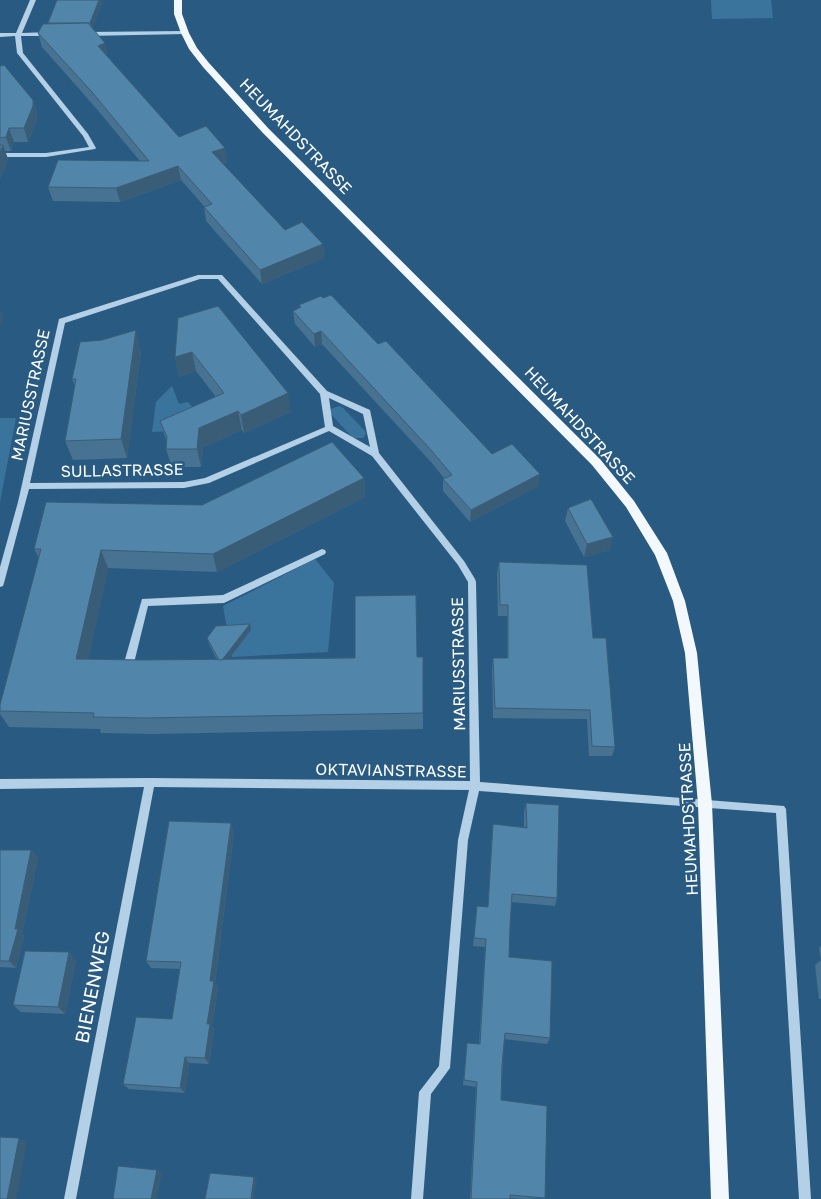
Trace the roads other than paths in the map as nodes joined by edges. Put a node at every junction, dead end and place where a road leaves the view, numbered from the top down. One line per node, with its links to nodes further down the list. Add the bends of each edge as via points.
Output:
1 (33, 0): 4 (street)
2 (178, 0): 3 (main road, HEUMAHDSTRASSE, via 178,14)
3 (185, 33): 6 (street); 19 (main road, HEUMAHDSTRASSE, via 206,65 265,130 596,462 630,504 661,553 679,600 691,653)
4 (18, 34): 5 (street); 7 (street); 8 (street, via 20,53 93,148 46,156)
5 (58, 34)
6 (77, 34)
7 (0, 35)
8 (0, 155)
9 (324, 393): 10 (street); 11 (street, MARIUSSTRASSE, via 367,412); 12 (street, MARIUSSTRASSE, via 220,276 200,277 62,321)
10 (329, 428): 11 (street, MARIUSSTRASSE); 12 (street, SULLASTRASSE, via 206,481 184,485)
11 (374, 454): 18 (street, MARIUSSTRASSE, via 461,563 472,582)
12 (26, 486): 14 (street, MARIUSSTRASSE)
13 (322, 552): 15 (street, via 224,599 145,602)
14 (0, 583)
15 (129, 663)
16 (150, 782): 17 (street, OKTAVIANSTRASSE); 18 (street, OKTAVIANSTRASSE); 20 (street, BIENENWEG)
17 (0, 784)
18 (475, 786): 19 (street, OKTAVIANSTRASSE); 21 (street, via 463,840 444,1068 425,1092)
19 (705, 804): 22 (main road, HEUMAHDSTRASSE); 23 (street, OKTAVIANSTRASSE, via 781,809)
20 (70, 1199)
21 (416, 1199)
22 (720, 1199)
23 (806, 1199)

